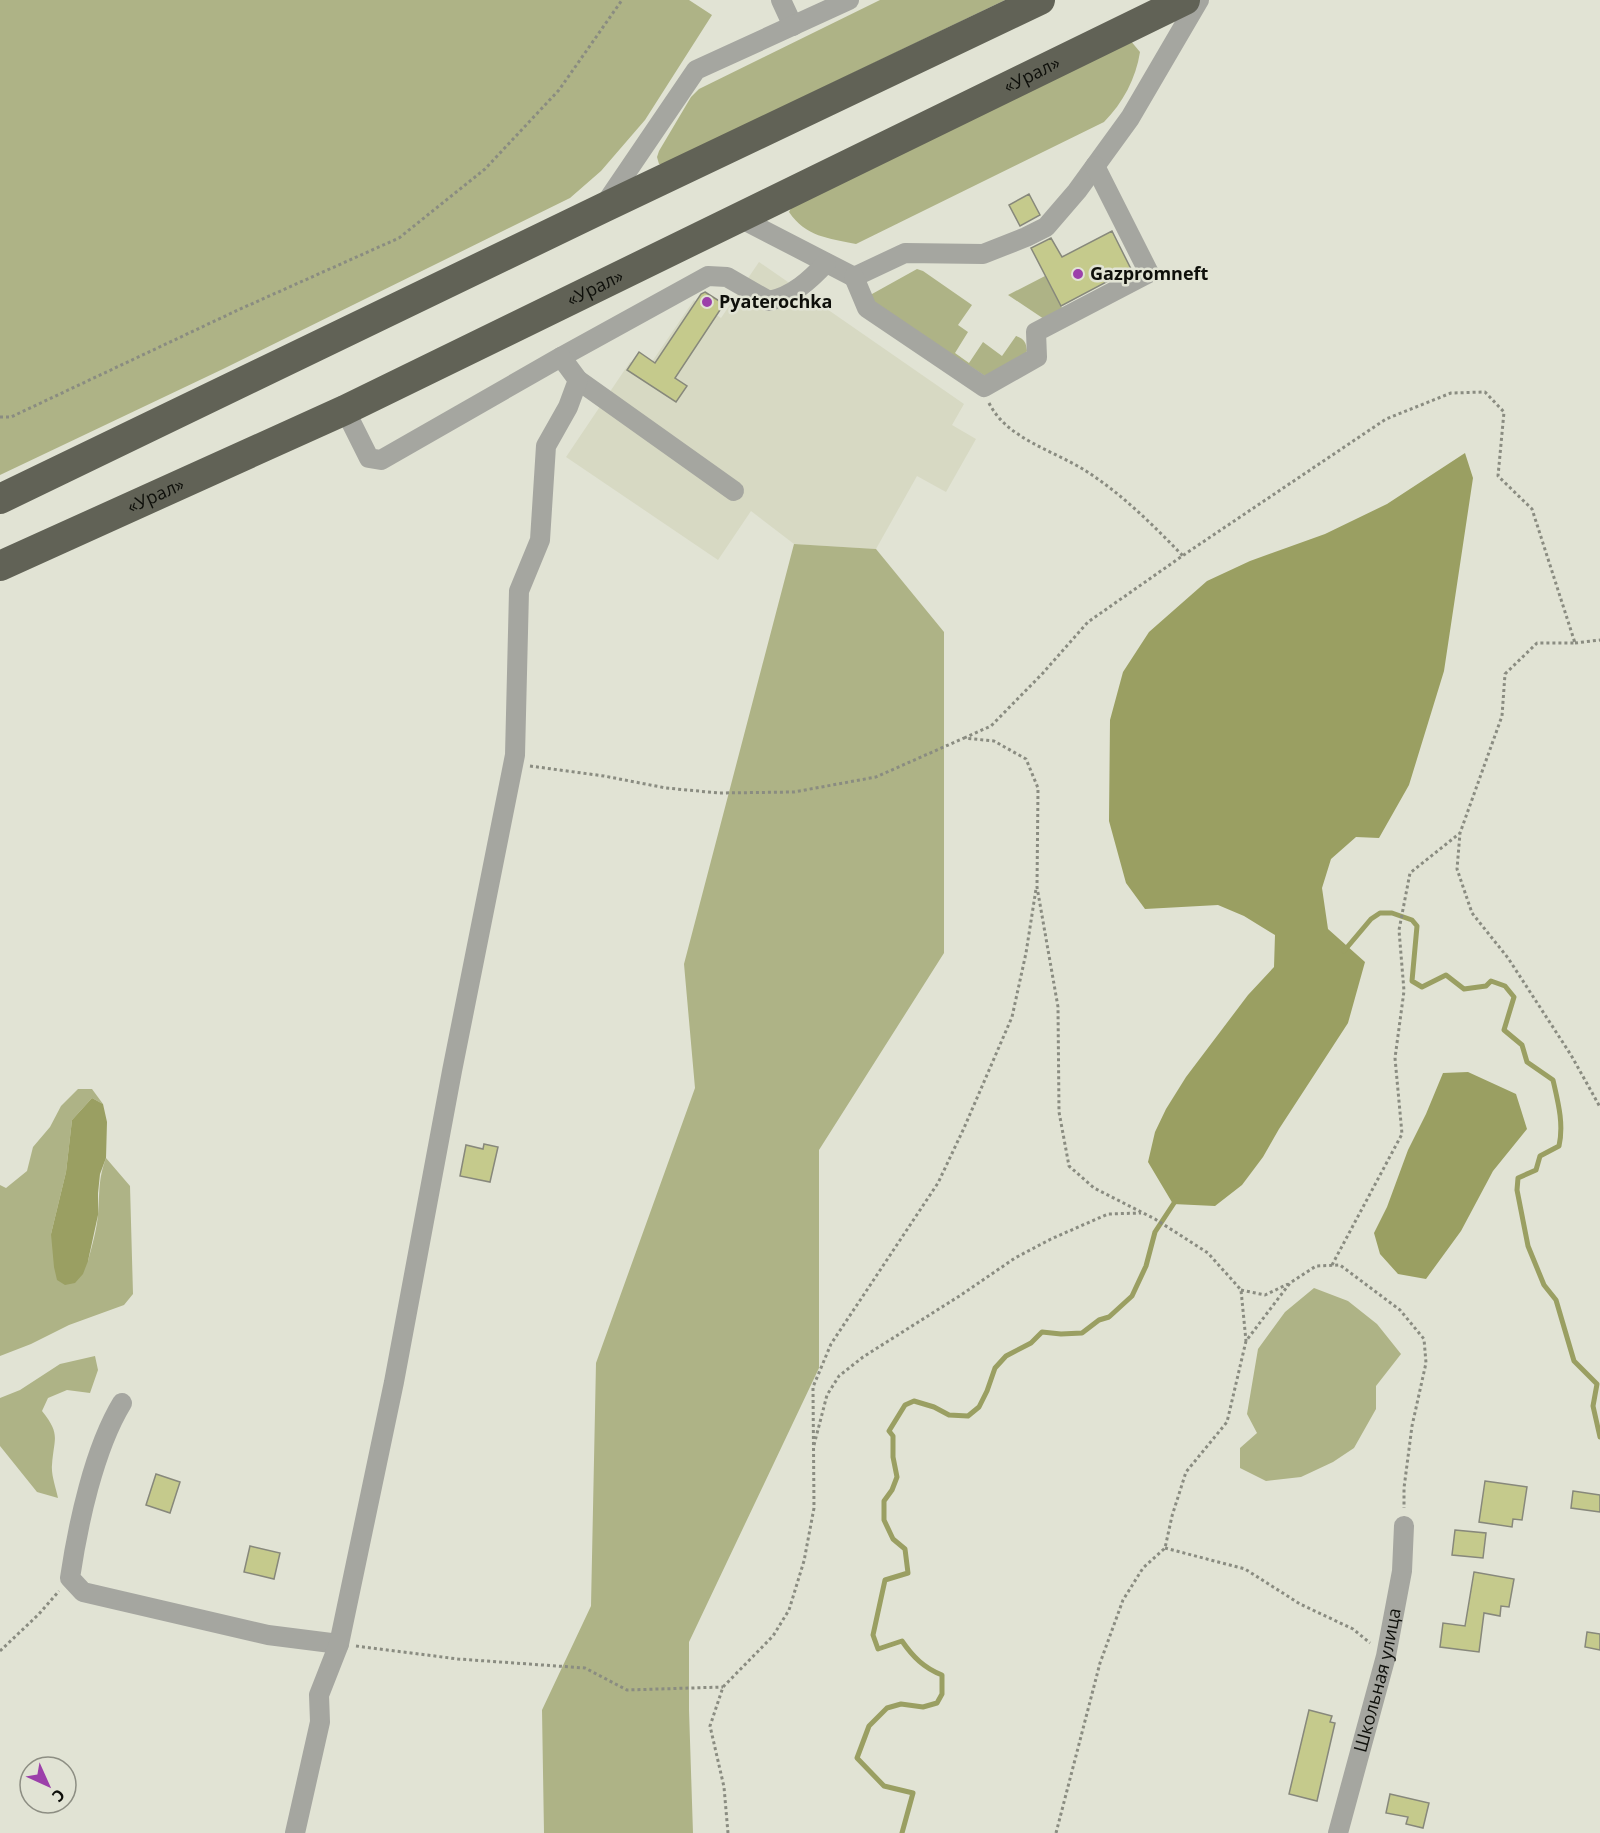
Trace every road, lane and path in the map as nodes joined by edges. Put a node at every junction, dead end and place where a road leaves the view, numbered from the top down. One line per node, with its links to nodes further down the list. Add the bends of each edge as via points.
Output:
1 (622, 0): 17 (path, via 559,90 485,169 399,238 59,396 11,417)
2 (781, 0): 7 (street)
3 (848, 0): 7 (street)
4 (1040, 0): 9 (highway)
5 (1185, 0): 10 (highway, «Урал»)
6 (1199, 0): 8 (street, via 1131,118)
7 (793, 26): 9 (street, via 696,70)
8 (1095, 166): 12 (street, via 1046,227 1026,237 983,254 905,253); 15 (street, via 1149,273 1036,332 1037,357 984,387)
9 (603, 208): 19 (highway)
10 (740, 218): 11 (street); 16 (highway, «Урал»)
11 (826, 263): 12 (street); 13 (street, via 783,298 769,301 727,277 708,276)
12 (854, 277): 15 (street, via 867,308)
13 (561, 357): 14 (street); 16 (street, via 381,460 369,458)
14 (578, 380): 18 (street); 25 (street, via 546,446 540,540 519,591)
15 (980, 384): 20 (path, via 996,417 1039,447 1085,470 1144,516)
16 (345, 410): 21 (highway, «Урал»)
17 (0, 417)
18 (734, 492)
19 (0, 499)
20 (1183, 556): 23 (path, via 1386,419 1451,393 1485,392 1504,412 1498,476 1532,509); 24 (path, via 1088,622 991,726)
21 (0, 566)
22 (1600, 640): 23 (path)
23 (1575, 644): 26 (path, via 1537,643 1505,674 1502,716)
24 (964, 738): 25 (path, via 876,777 794,792 718,793 666,788); 27 (path, via 994,741 1026,759 1038,788)
25 (513, 764): 39 (street, via 394,1382)
26 (1460, 833): 28 (path, via 1456,869 1472,913 1508,958); 30 (path, via 1410,873 1400,928 1404,991 1395,1058 1402,1134)
27 (1037, 887): 29 (path, via 1058,1007 1059,1112 1069,1166 1094,1188); 35 (path, via 1012,1017 938,1183 831,1344 813,1387)
28 (1600, 1107)
29 (1143, 1213): 32 (path, via 1208,1253); 35 (path, via 1108,1214 1051,1239 1015,1258 863,1357 839,1376 827,1395)
30 (1332, 1265): 31 (path, via 1316,1266); 36 (path, via 1340,1265 1400,1310 1424,1339 1426,1363 1412,1426 1404,1488)
31 (1290, 1283): 32 (path, via 1265,1295); 33 (path)
32 (1241, 1290): 33 (path)
33 (1246, 1341): 37 (path, via 1227,1422 1186,1472)
34 (122, 1402): 38 (street, via 109,1425 87,1495)
35 (813, 1450): 42 (path, via 814,1508 789,1610 773,1636)
36 (1404, 1526): 41 (street, Школьная улица, via 1402,1571)
37 (1165, 1548): 41 (path, via 1245,1569 1300,1604 1353,1629); 45 (path, via 1143,1568 1123,1600 1100,1663)
38 (70, 1578): 39 (street, via 83,1592 268,1635); 40 (path)
39 (339, 1644): 42 (path, via 458,1659 585,1668 627,1690); 43 (street, via 319,1695 320,1722)
40 (0, 1651)
41 (1386, 1656): 46 (street, Школьная улица)
42 (723, 1687): 44 (path, via 710,1726 724,1787)
43 (295, 1833)
44 (728, 1833)
45 (1056, 1833)
46 (1338, 1833)

